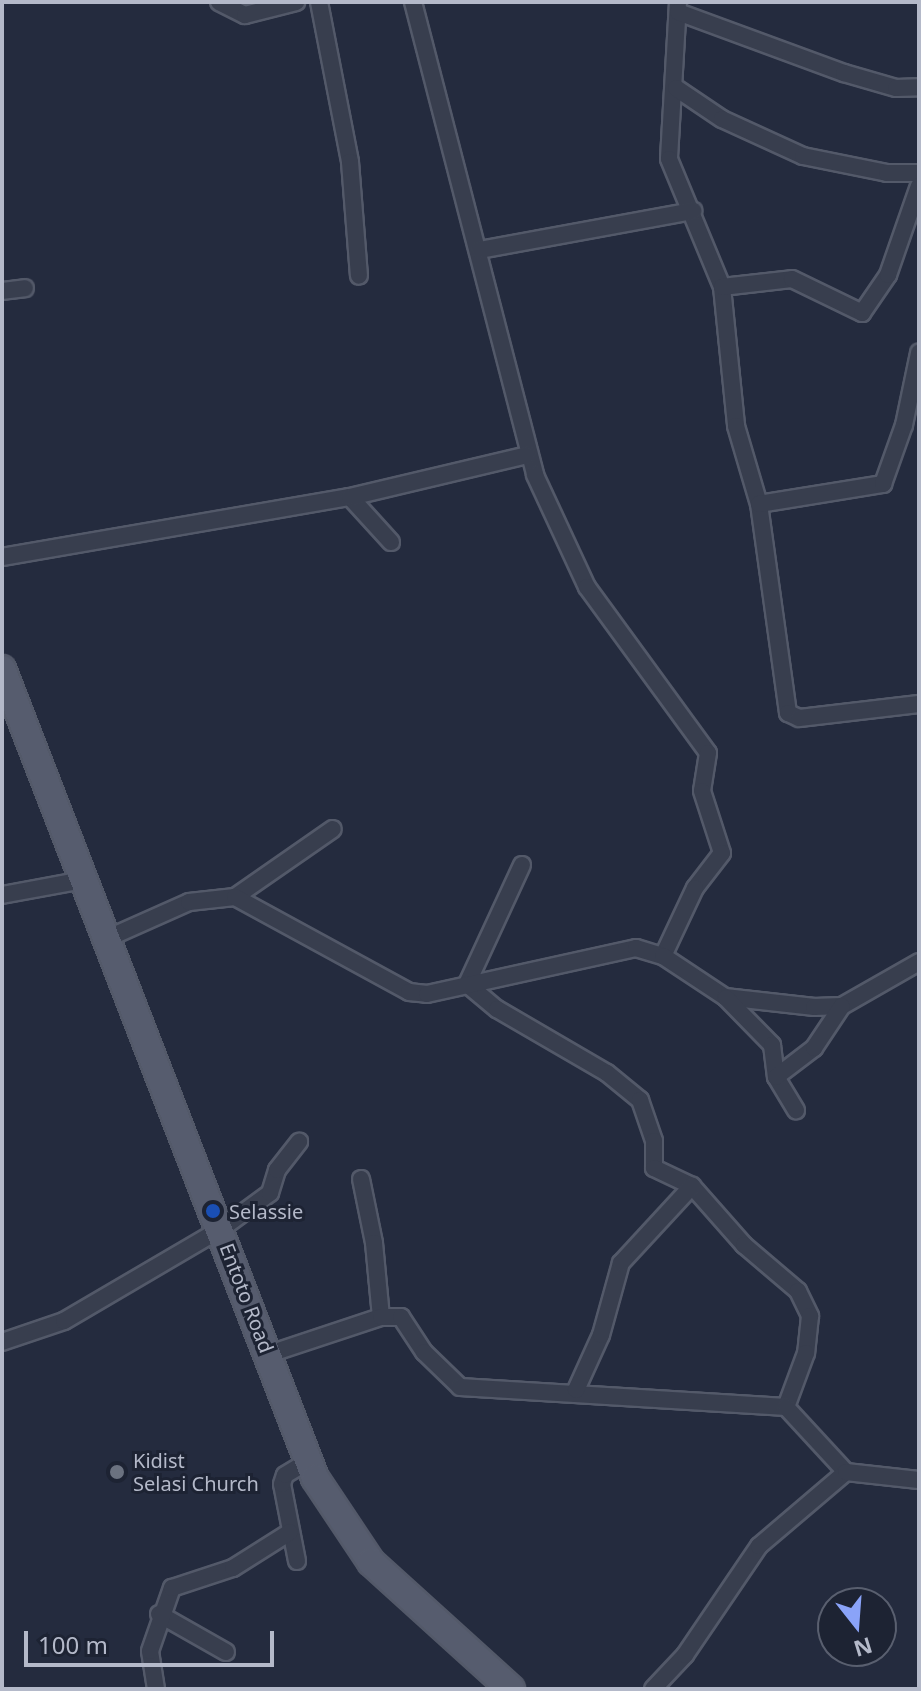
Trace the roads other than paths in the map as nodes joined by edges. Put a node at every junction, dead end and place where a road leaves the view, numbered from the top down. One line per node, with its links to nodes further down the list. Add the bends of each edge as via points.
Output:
1 (219, 2): 2 (street, via 245,15)
2 (296, 2)
3 (319, 2): 12 (street, via 350,162)
4 (413, 2): 11 (street)
5 (678, 7): 6 (street, via 844,73 896,88); 7 (street)
6 (919, 87)
7 (676, 88): 8 (street, via 722,119 803,156 887,173); 10 (street, via 669,159)
8 (919, 173)
9 (919, 186): 13 (street, via 888,275 862,313 792,279)
10 (693, 211): 11 (street); 13 (street)
11 (480, 250): 17 (street)
12 (359, 276)
13 (722, 287): 19 (street, via 736,426)
14 (25, 288): 15 (street)
15 (2, 291)
16 (919, 353): 19 (street, via 904,425 883,484)
17 (527, 455): 18 (street); 30 (street, via 587,587 708,753 702,791 722,853 695,888)
18 (350, 497): 20 (street); 21 (street)
19 (759, 504): 23 (street, via 788,713 799,718)
20 (391, 542)
21 (2, 557)
22 (2, 669): 26 (main road, Entoto Road)
23 (919, 704)
24 (333, 829): 28 (street)
25 (522, 865): 32 (street)
26 (83, 880): 27 (street); 29 (main road, Entoto Road)
27 (2, 895)
28 (235, 897): 29 (street, via 189,902); 32 (street, via 393,987 427,994)
29 (106, 939): 40 (main road, Entoto Road)
30 (663, 956): 32 (street, via 636,948); 33 (street)
31 (919, 962): 34 (street)
32 (467, 984): 39 (street, via 497,1009 607,1073 640,1100 654,1141 654,1168)
33 (725, 997): 34 (street); 35 (street, via 772,1045)
34 (842, 1006): 35 (street, via 814,1048)
35 (776, 1077): 36 (street)
36 (796, 1110)
37 (299, 1142): 40 (street, via 277,1170 270,1193)
38 (361, 1179): 41 (street)
39 (692, 1186): 44 (street, via 621,1263 601,1335); 45 (street, via 744,1245 805,1301 810,1316 806,1353)
40 (221, 1229): 42 (street, via 64,1321); 43 (main road, Entoto Road)
41 (381, 1317): 43 (street); 44 (street, via 401,1317 424,1352 460,1387)
42 (2, 1342)
43 (269, 1354): 46 (main road, Entoto Road)
44 (576, 1390): 45 (street)
45 (786, 1407): 47 (street)
46 (308, 1461): 49 (street, via 285,1475 282,1484); 54 (main road, Entoto Road, via 341,1523 371,1562)
47 (846, 1472): 48 (street); 55 (street, via 759,1546 685,1655)
48 (919, 1480)
49 (290, 1532): 50 (street); 51 (street, via 233,1568 172,1588)
50 (297, 1561)
51 (159, 1614): 52 (street); 53 (street, via 149,1662)
52 (226, 1652)
53 (156, 1689)
54 (511, 1689)
55 (653, 1689)

